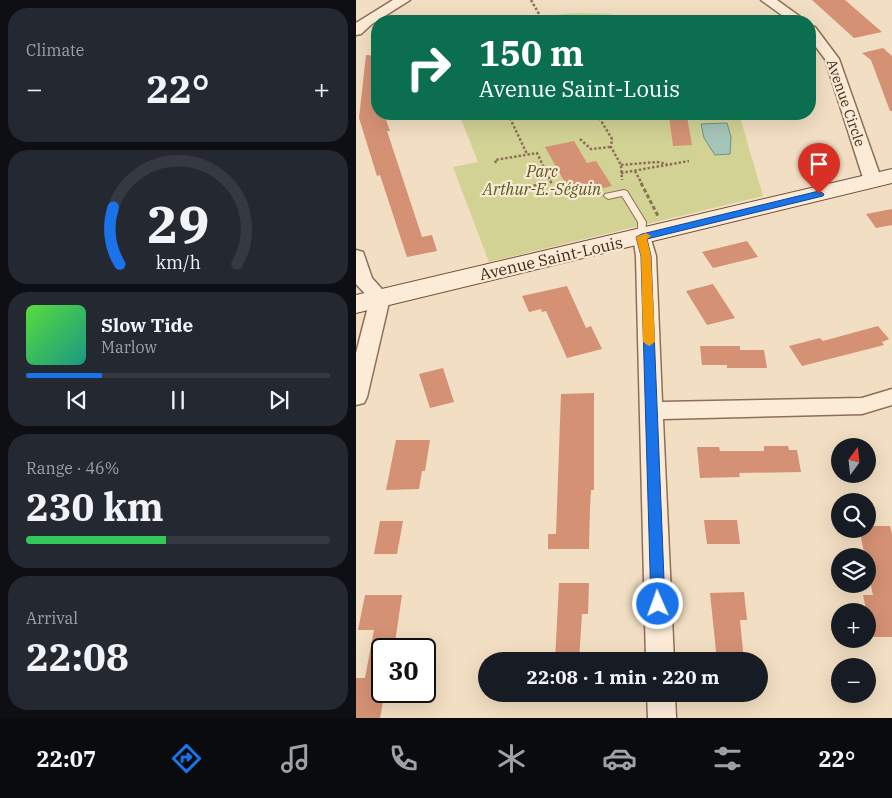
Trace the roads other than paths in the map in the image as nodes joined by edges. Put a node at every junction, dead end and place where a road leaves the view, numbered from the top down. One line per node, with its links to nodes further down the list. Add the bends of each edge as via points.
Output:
1 (403, 0): 3 (street)
2 (768, 0): 4 (street)
3 (377, 15)
4 (790, 15)
5 (371, 19): 6 (street)
6 (356, 31)
7 (816, 37): 8 (street, Avenue Circle, via 832,59)
8 (882, 178): 10 (street, Avenue Saint-Louis)
9 (608, 196): 10 (lane, via 624,193 642,222)
10 (642, 237): 12 (street, Avenue Saint-Louis); 15 (street, via 646,256)
11 (356, 256): 12 (street)
12 (368, 301): 13 (street)
13 (356, 397)
14 (892, 397): 15 (street, via 862,406)
15 (651, 411): 16 (street)
16 (660, 652)
17 (661, 702): 18 (street)
18 (662, 718)

